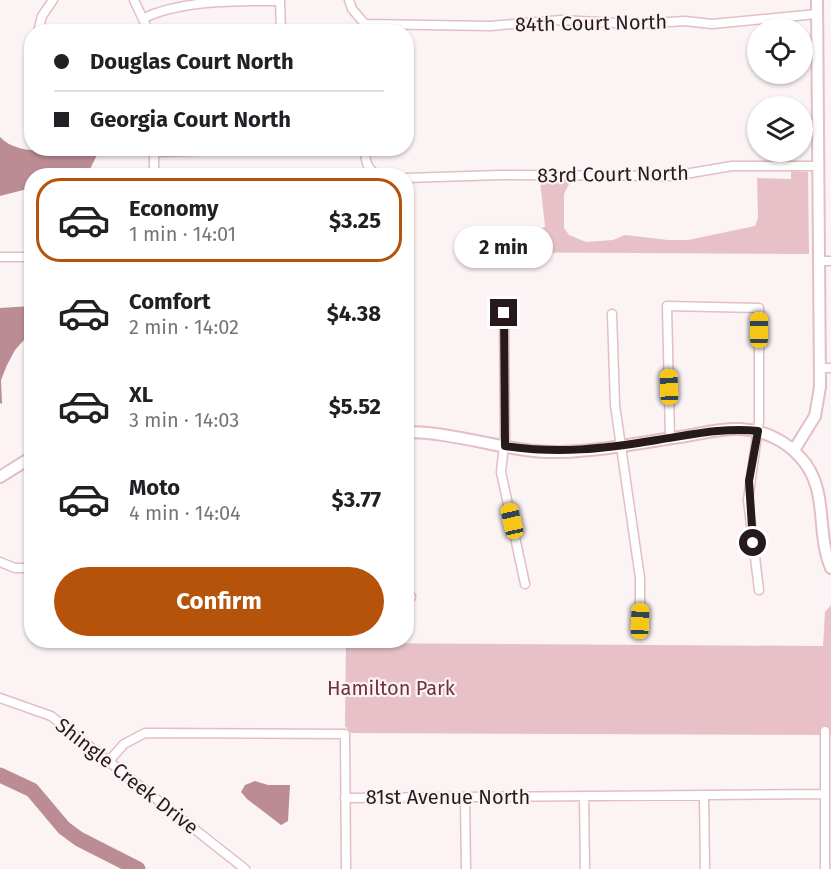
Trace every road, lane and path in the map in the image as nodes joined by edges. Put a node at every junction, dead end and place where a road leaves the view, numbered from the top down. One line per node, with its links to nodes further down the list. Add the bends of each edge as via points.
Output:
1 (53, 0): 8 (street)
2 (134, 0): 7 (street)
3 (349, 0): 11 (street)
4 (817, 0): 6 (street)
5 (280, 1): 7 (street, via 187,2 157,9); 10 (street)
6 (817, 14): 12 (street, 84th Court North, via 712,24 561,20); 13 (street)
7 (144, 18): 9 (street)
8 (40, 24)
9 (146, 24)
10 (280, 24)
11 (361, 24)
12 (414, 27)
13 (818, 166): 14 (street, 83rd Court North, via 732,166 673,176); 17 (street)
14 (414, 178)
15 (0, 257): 16 (street)
16 (24, 257)
17 (819, 261): 18 (street); 21 (street)
18 (831, 261)
19 (504, 313): 25 (street)
20 (612, 314): 26 (street)
21 (826, 368): 27 (street, via 815,416)
22 (758, 431): 24 (street, via 725,430); 24 (street, via 759,308 667,306); 27 (street); 34 (street, via 748,500)
23 (414, 432): 25 (street)
24 (670, 438): 26 (street)
25 (505, 446): 26 (street, via 555,452); 33 (street, via 501,472)
26 (619, 446): 35 (street, via 640,578)
27 (794, 450): 32 (street, via 816,482)
28 (24, 463): 29 (street)
29 (0, 477)
30 (0, 562): 31 (street)
31 (24, 568)
32 (831, 568)
33 (525, 584)
34 (759, 590)
35 (640, 621)
36 (0, 698): 38 (street, Shingle Creek Drive, via 46,713)
37 (825, 731): 41 (street)
38 (108, 761): 43 (street, 81st Avenue North, via 124,744 145,733 345,734); 44 (street, Shingle Creek Drive)
39 (704, 795): 40 (street, 81st Avenue North); 41 (street, 81st Avenue North); 48 (street)
40 (584, 796): 42 (street, 81st Avenue North); 47 (street)
41 (827, 796): 49 (street)
42 (465, 797): 43 (street, 81st Avenue North); 46 (street)
43 (345, 798): 45 (street)
44 (245, 869)
45 (346, 869)
46 (466, 869)
47 (585, 869)
48 (705, 869)
49 (825, 869)

